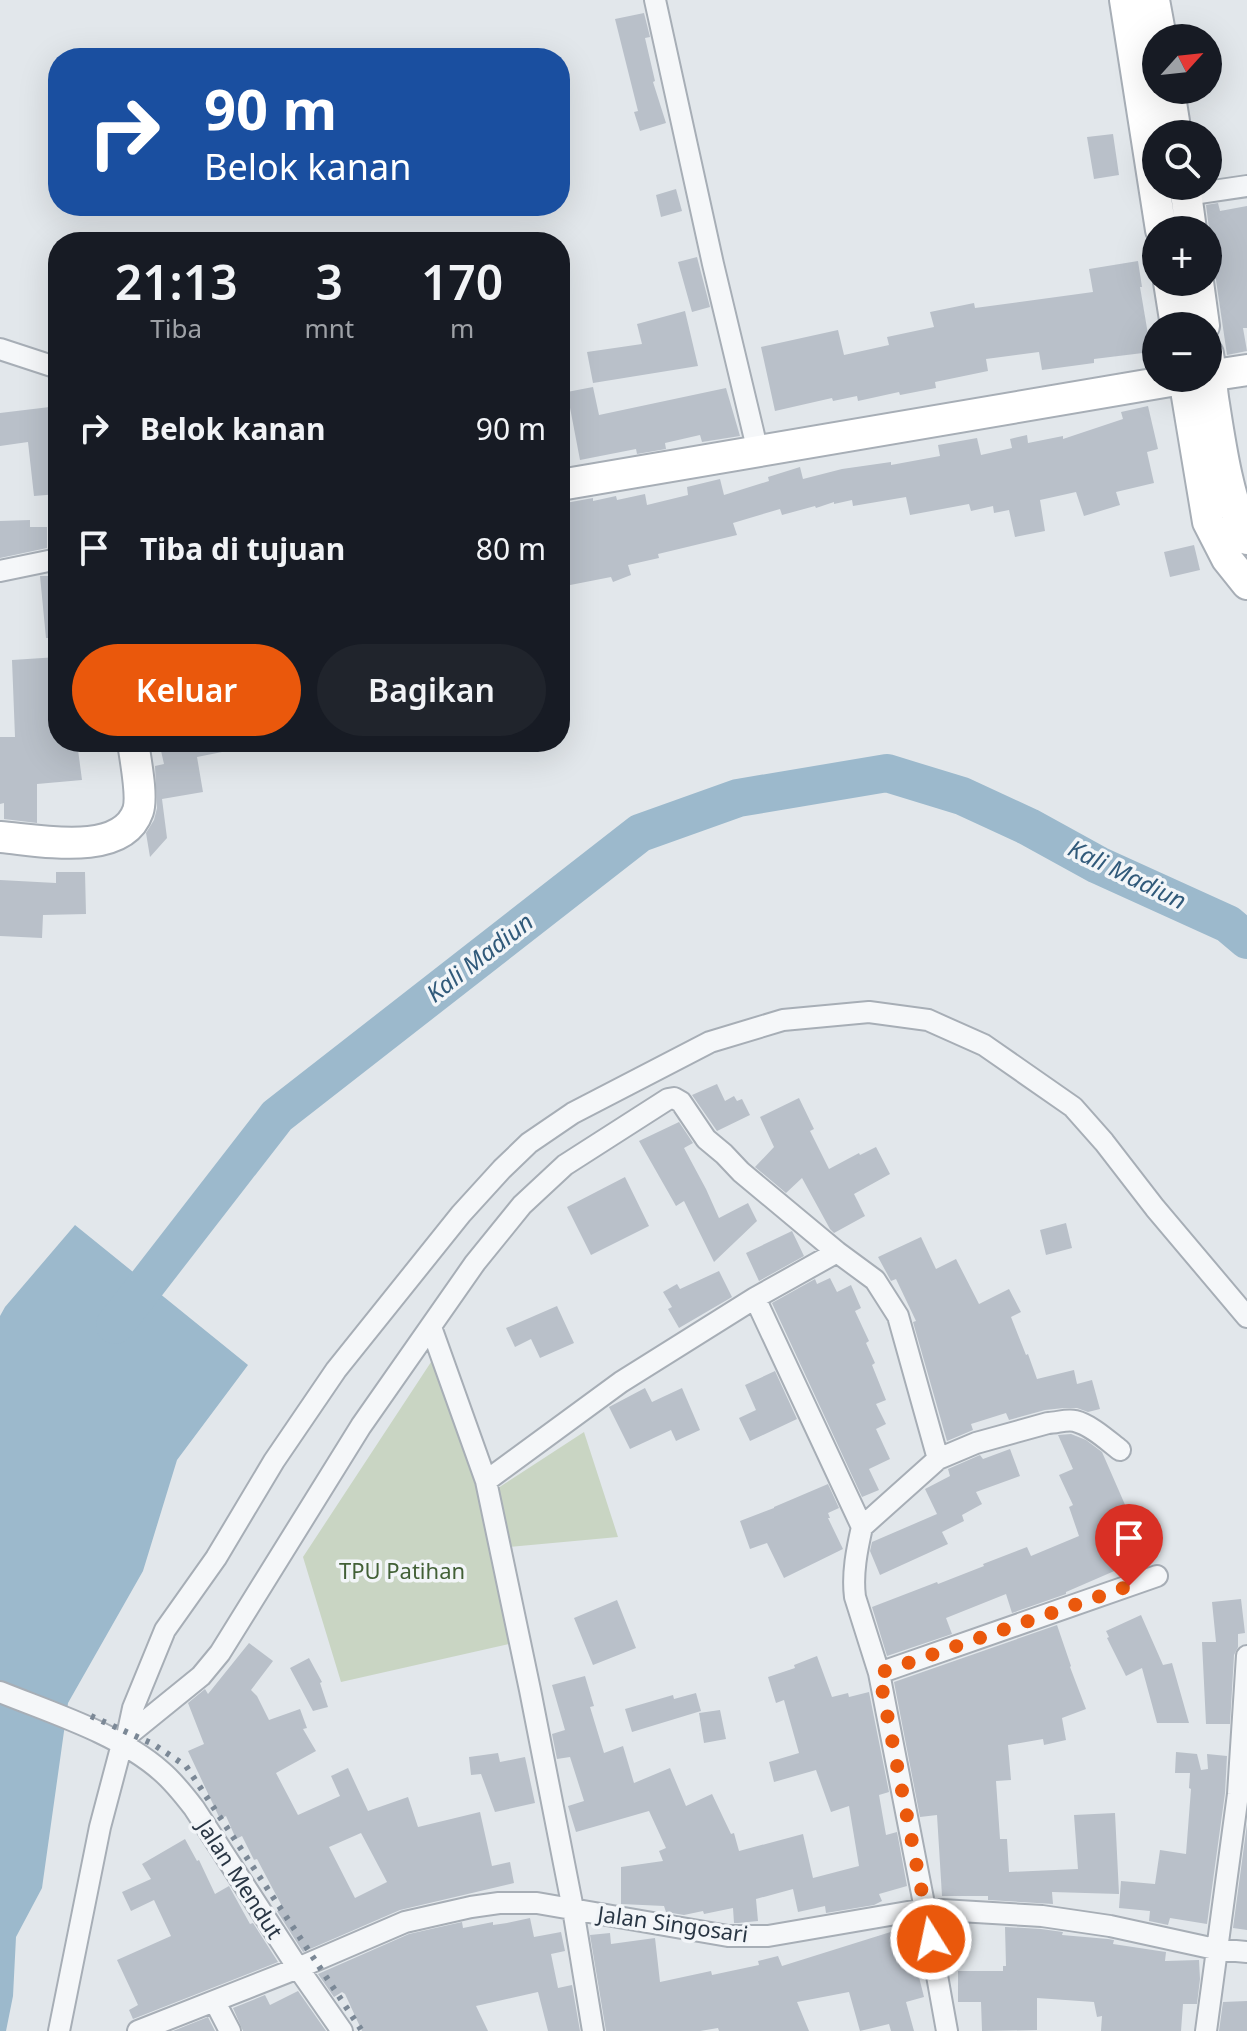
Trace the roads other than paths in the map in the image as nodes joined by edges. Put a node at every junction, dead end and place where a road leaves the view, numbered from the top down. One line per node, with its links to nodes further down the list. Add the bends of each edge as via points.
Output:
1 (655, 0): 15 (street)
2 (1125, 0): 7 (main road)
3 (1154, 0): 4 (main road)
4 (1158, 24)
5 (1247, 186): 6 (street)
6 (1222, 188)
7 (1159, 216)
8 (0, 349): 9 (street)
9 (48, 365)
10 (1247, 370): 11 (main road)
11 (1222, 372)
12 (1142, 383): 15 (main road)
13 (1198, 392): 20 (main road, via 1208,522)
14 (1208, 392): 17 (main road, via 1233,506)
15 (758, 452): 16 (main road)
16 (570, 483)
17 (1247, 539)
18 (48, 561): 19 (street)
19 (0, 571)
20 (1247, 584)
21 (134, 752): 22 (main road, via 140,799 125,828 88,843)
22 (0, 837)
23 (837, 1252): 24 (street); 26 (street, via 706,1139 681,1102 668,1099 565,1165 522,1205); 28 (street, via 875,1280 898,1316)
24 (755, 1298): 29 (street, via 621,1382); 30 (street)
25 (1247, 1317): 35 (street, via 1073,1107 984,1045 928,1020 869,1012 783,1020 710,1042 573,1113 529,1143 461,1214 336,1370 165,1630)
26 (431, 1327): 29 (street); 35 (street, via 361,1426 220,1653 201,1676)
27 (1120, 1450): 28 (street, via 1066,1420 976,1443)
28 (938, 1459): 30 (street)
29 (486, 1481): 36 (street)
30 (862, 1527): 33 (street, via 855,1597)
31 (1157, 1576): 33 (street)
32 (1247, 1656): 38 (street, via 1238,1794)
33 (879, 1673): 37 (street)
34 (0, 1692): 35 (street, Jalan Mendut)
35 (124, 1740): 40 (street, Jalan Mendut, via 194,1808); 42 (street, via 100,1827)
36 (573, 1909): 37 (street, Jalan Singosari, via 728,1936 768,1936); 40 (street, Jalan Singosari, via 499,1903 459,1909 405,1922); 46 (street)
37 (925, 1909): 38 (street, Jalan Singosari, via 1042,1916); 47 (street)
38 (1215, 1949): 39 (street, Jalan Singosari); 48 (street)
39 (1247, 1952)
40 (298, 1968): 41 (street, Jalan Singosari); 45 (street, Jalan Mendut)
41 (215, 2002): 43 (street, Jalan Singosari); 44 (street)
42 (59, 2031)
43 (138, 2031)
44 (230, 2031)
45 (342, 2031)
46 (593, 2031)
47 (947, 2031)
48 (1206, 2031)

